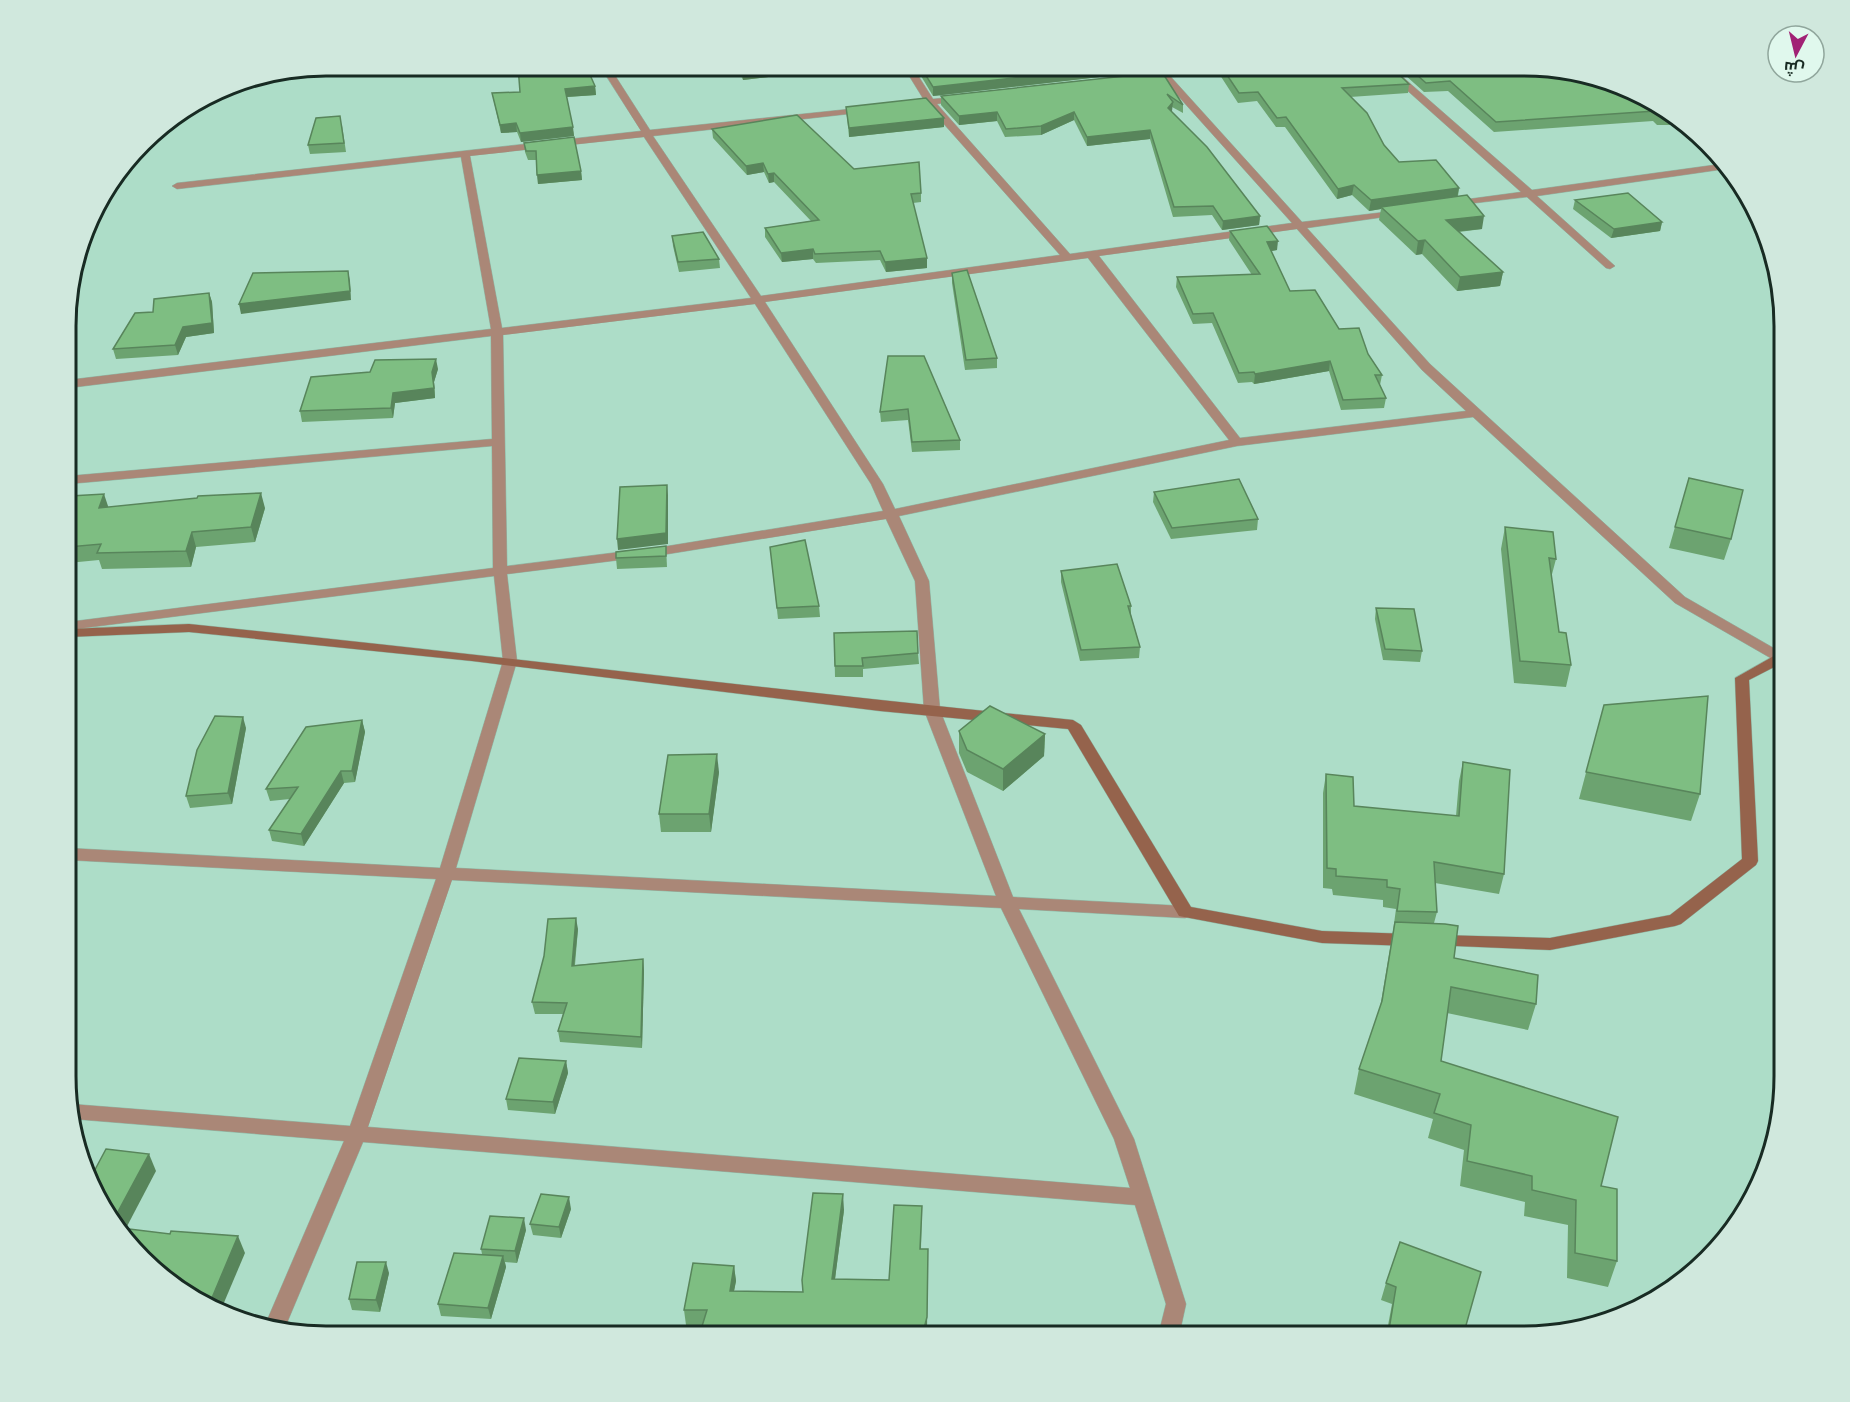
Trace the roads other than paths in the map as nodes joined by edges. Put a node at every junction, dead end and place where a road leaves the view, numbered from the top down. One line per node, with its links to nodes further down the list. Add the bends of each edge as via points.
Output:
1 (611, 77): 11 (street)
2 (914, 77): 8 (street)
3 (1138, 77): 6 (street)
4 (1166, 77): 18 (street)
5 (1398, 77): 15 (street)
6 (1130, 79)
7 (977, 96): 8 (street)
8 (930, 102): 9 (street); 20 (street)
9 (895, 105)
10 (871, 108): 11 (street)
11 (647, 134): 12 (street); 22 (street)
12 (465, 154): 14 (street); 23 (street)
13 (1717, 168): 15 (street)
14 (177, 186)
15 (1528, 194): 16 (street); 21 (street)
16 (1437, 207)
17 (1414, 210): 18 (street)
18 (1300, 226): 19 (street); 25 (street, via 1426,367)
19 (1091, 255): 20 (street); 27 (street)
20 (1068, 258): 22 (street)
21 (1610, 266)
22 (759, 300): 23 (street); 29 (street, via 877,484)
23 (497, 331): 24 (street); 26 (street)
24 (76, 383)
25 (1476, 413): 27 (street); 33 (street, via 1680,600)
26 (498, 442): 28 (street); 30 (street)
27 (1237, 442): 29 (street)
28 (76, 479)
29 (890, 514): 30 (street, via 668,550); 36 (street, via 922,581)
30 (500, 571): 31 (street); 34 (street)
31 (76, 625)
32 (76, 633): 34 (street, via 189,628)
33 (1774, 653)
34 (510, 661): 36 (street); 38 (street)
35 (1774, 662): 40 (street, via 1742,678 1750,861 1675,920 1550,944 1322,937)
36 (932, 710): 39 (street); 40 (street, via 1073,725)
37 (76, 854): 38 (street)
38 (446, 874): 39 (street); 42 (street)
39 (1008, 903): 40 (street); 43 (street, via 1124,1140)
40 (1185, 912)
41 (79, 1112): 42 (street)
42 (357, 1133): 43 (street); 44 (street)
43 (1142, 1197): 45 (street, via 1176,1304)
44 (277, 1321)
45 (1170, 1326)

